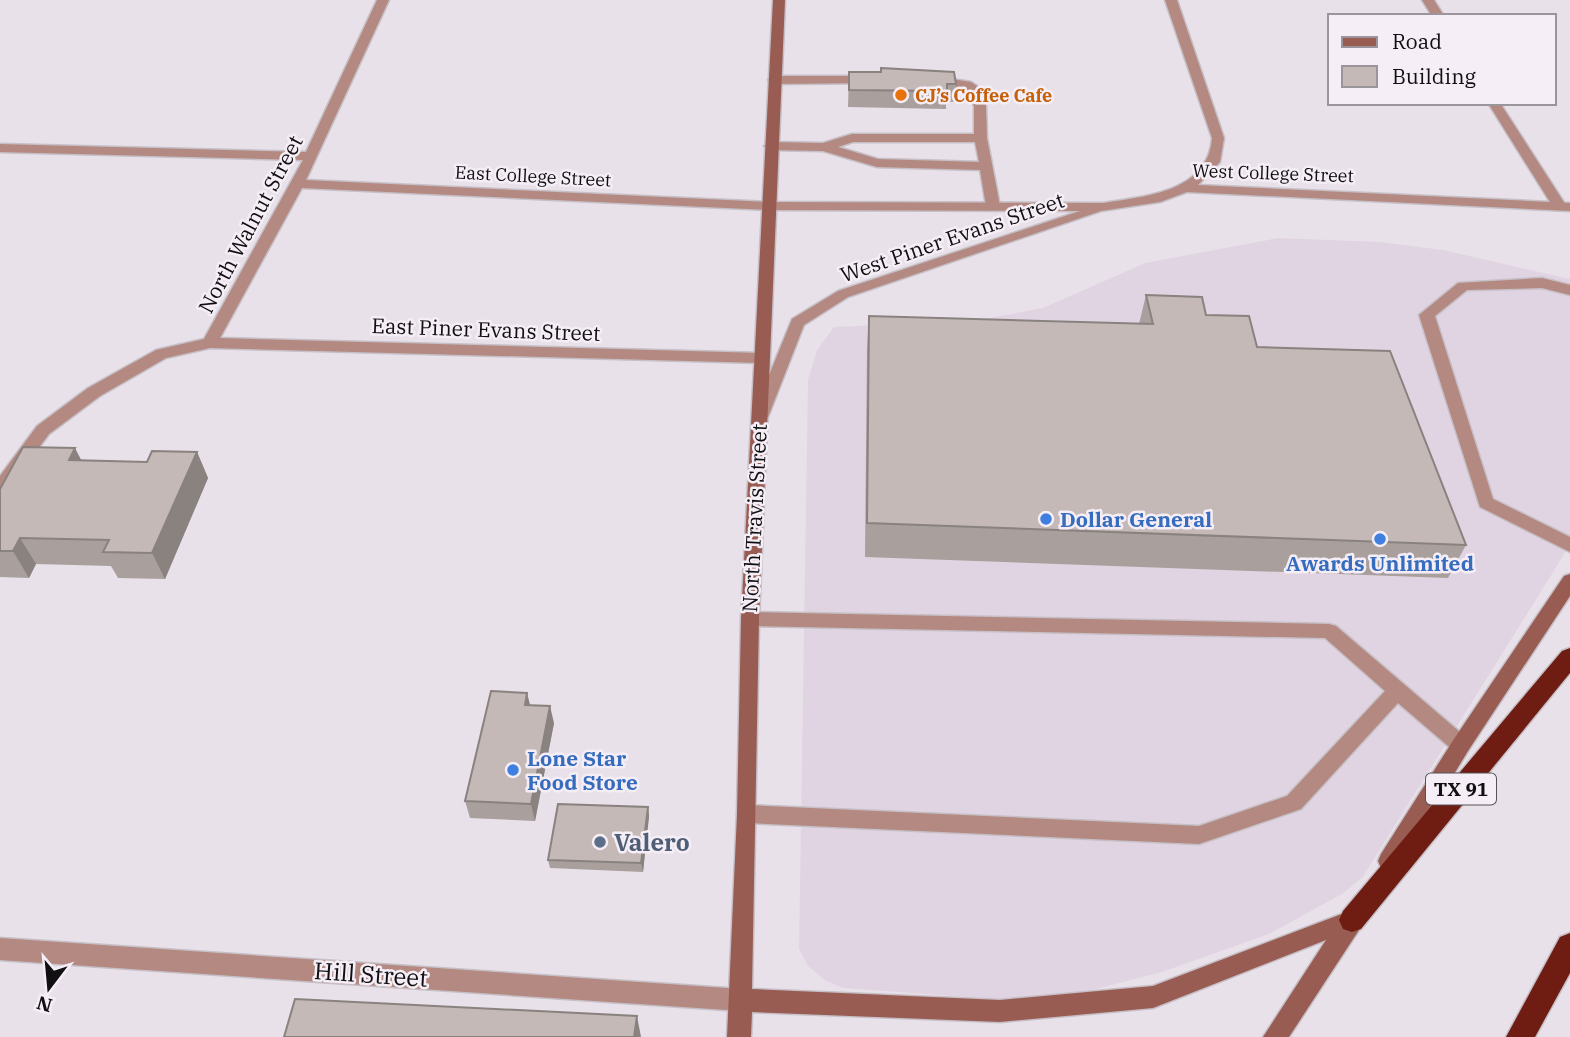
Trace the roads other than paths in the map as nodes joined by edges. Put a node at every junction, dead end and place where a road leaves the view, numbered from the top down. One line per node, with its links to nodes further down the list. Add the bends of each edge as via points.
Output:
1 (383, 0): 12 (street, North Walnut Street)
2 (779, 0): 4 (main road, North Travis Street)
3 (1171, 0): 15 (street, via 1217,138 1218,157)
4 (774, 80): 5 (street); 9 (main road, North Travis Street)
5 (878, 80)
6 (916, 80): 8 (street, via 971,86 980,106)
7 (1495, 105): 19 (street)
8 (981, 138): 10 (street, via 852,138); 13 (street)
9 (771, 146): 10 (street); 16 (main road, North Travis Street)
10 (824, 147): 13 (street, via 877,163)
11 (0, 148): 12 (street)
12 (312, 156): 14 (street, North Walnut Street)
13 (986, 166): 17 (street)
14 (298, 184): 16 (street, East College Street); 21 (street, North Walnut Street)
15 (1185, 188): 18 (street, West College Street, via 1160,198); 19 (street, West College Street)
16 (767, 206): 17 (street, West College Street); 22 (main road, North Travis Street)
17 (993, 206): 18 (street, West College Street)
18 (1104, 207): 23 (street, West Piner Evans Street, via 843,294 808,315 797,322)
19 (1565, 207)
20 (1570, 290): 25 (street, via 1542,282 1463,286 1427,315 1486,503)
21 (210, 343): 22 (street, East Piner Evans Street); 24 (street, North Walnut Street, via 161,354 94,392 43,430)
22 (761, 358): 23 (main road, North Travis Street)
23 (759, 420): 27 (main road, North Travis Street)
24 (0, 488)
25 (1570, 545)
26 (1570, 581): 30 (main road)
27 (750, 619): 29 (street, via 1329,631); 31 (main road, North Travis Street)
28 (1570, 657): 32 (highway, TX 91)
29 (1397, 691): 30 (street); 31 (street, via 1294,803 1199,835)
30 (1461, 745): 32 (main road)
31 (747, 814): 35 (main road, North Travis Street)
32 (1352, 920): 35 (main road, via 1153,997 1000,1012); 37 (main road)
33 (1570, 946): 38 (highway)
34 (0, 949): 35 (street, Hill Street)
35 (741, 1000): 36 (main road, North Travis Street)
36 (739, 1037)
37 (1275, 1037)
38 (1520, 1037)

